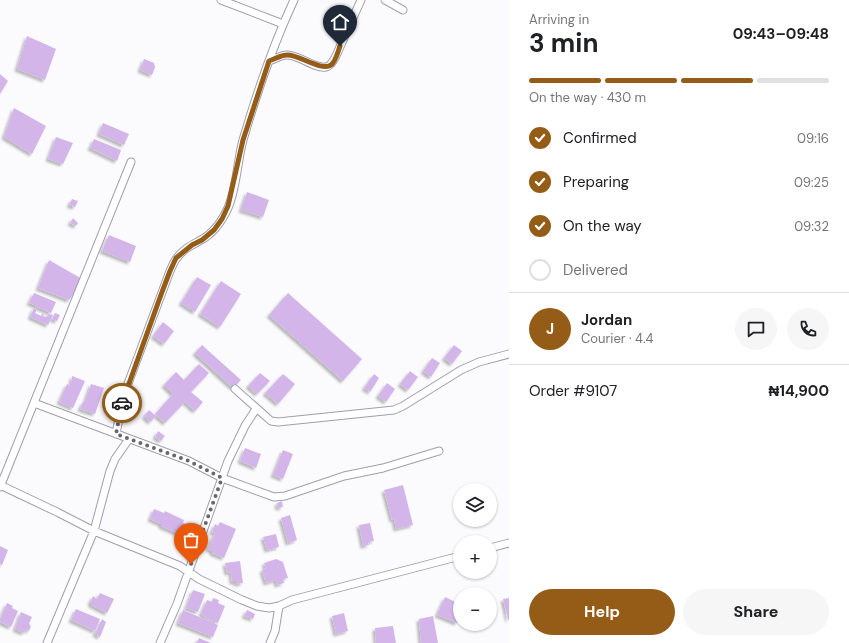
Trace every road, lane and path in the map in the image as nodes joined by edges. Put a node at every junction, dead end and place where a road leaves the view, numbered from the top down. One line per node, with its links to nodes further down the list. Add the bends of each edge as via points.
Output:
1 (221, 0): 6 (street)
2 (294, 0): 6 (street)
3 (361, 0): 7 (street, via 330,65 318,66 288,54)
4 (385, 0): 5 (street)
5 (403, 10)
6 (283, 24): 7 (street)
7 (269, 61): 13 (street, via 243,140 228,206 214,230 176,258 123,397)
8 (131, 162): 11 (street)
9 (509, 354): 12 (street, via 461,370 394,410 278,422 271,421)
10 (234, 389): 12 (street)
11 (34, 403): 13 (street); 17 (street)
12 (256, 409): 16 (street, via 245,426)
13 (116, 434): 14 (street)
14 (128, 439): 16 (street, via 189,461); 18 (street, via 115,458 110,471)
15 (439, 451): 16 (street, via 383,468 344,476 285,496 274,497)
16 (222, 478): 22 (street)
17 (0, 486): 18 (street)
18 (94, 531): 22 (street); 24 (street)
19 (509, 543): 20 (street)
20 (497, 546)
21 (453, 558): 23 (street, via 292,600)
22 (188, 571): 23 (street, via 199,579 252,604 269,608); 25 (street)
23 (279, 606): 26 (street)
24 (47, 643)
25 (160, 643)
26 (270, 643)

